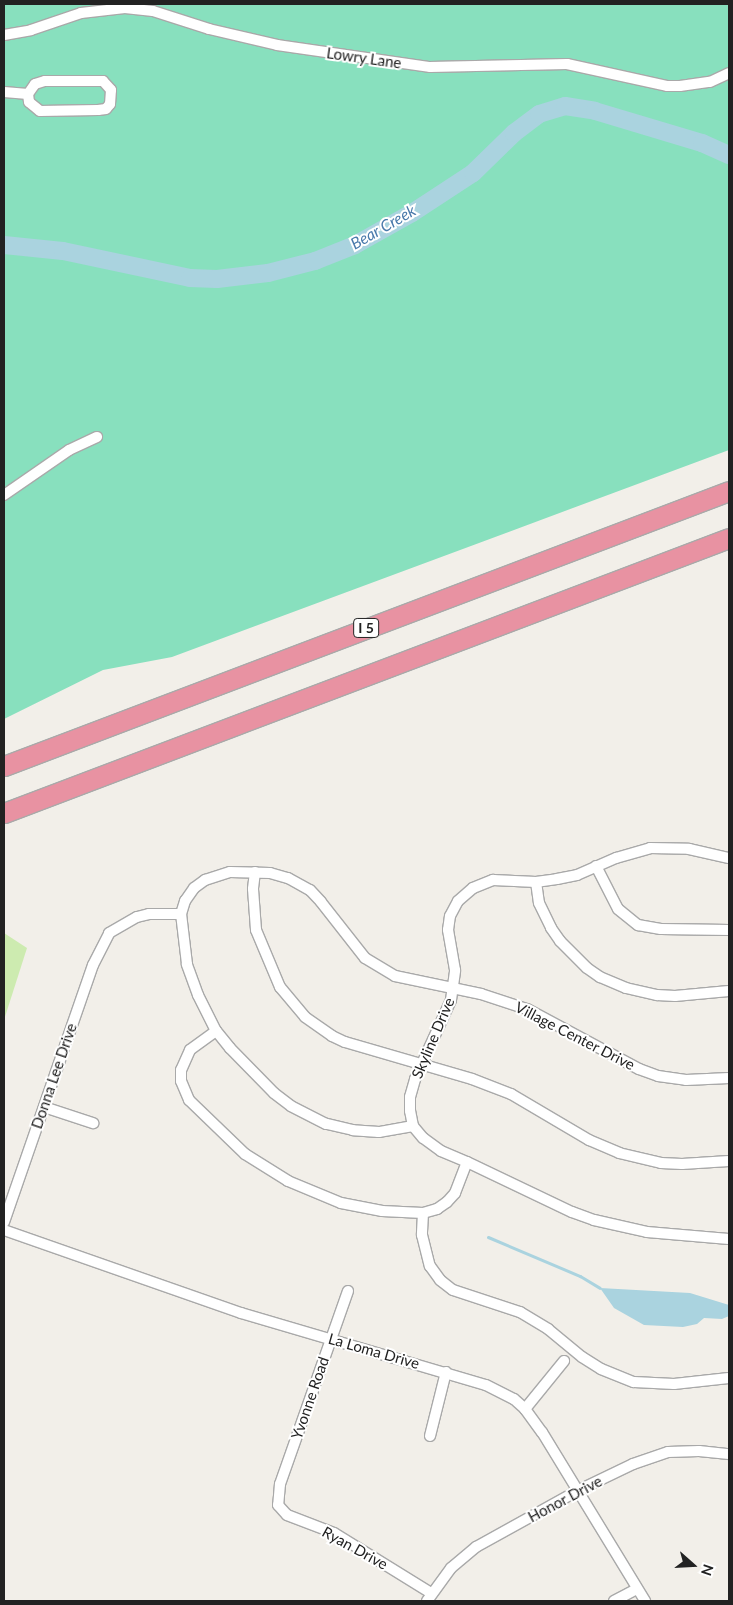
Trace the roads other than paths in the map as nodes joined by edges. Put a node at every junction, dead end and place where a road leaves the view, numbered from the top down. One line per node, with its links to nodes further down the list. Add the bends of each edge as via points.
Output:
1 (4, 34): 2 (street, Lowry Lane, via 31,30 81,13 125,8 153,11 277,46 430,68 568,64 667,86 710,82)
2 (729, 73)
3 (4, 92): 4 (street)
4 (28, 94): 4 (street, via 33,107 49,112 102,109 112,99 110,86 100,81 45,81 34,84)
5 (98, 437): 7 (street, via 69,450)
6 (729, 491): 9 (highway, I 5)
7 (4, 495)
8 (729, 538): 10 (highway)
9 (4, 766)
10 (4, 812)
11 (729, 858): 12 (street, Skyline Drive, via 689,849 650,848)
12 (596, 866): 14 (street, Skyline Drive, via 578,874); 16 (street, via 618,910 638,925 661,929)
13 (255, 872): 15 (street, Village Center Drive, via 230,872 205,880 194,888); 17 (street, Village Center Drive, via 288,878 310,890 364,958 383,970 410,981); 20 (street, via 256,930 280,987 294,1006 318,1028 345,1042)
14 (536, 882): 17 (street, Skyline Drive, via 493,880 473,888 458,901 450,916 448,930 455,970); 18 (street, via 539,903 552,928 580,961 600,977 626,988 657,995)
15 (181, 914): 19 (street, via 182,937 190,972); 22 (street, Donna Lee Drive, via 137,917 109,933 93,965)
16 (729, 930)
17 (453, 989): 20 (street, Skyline Drive, via 447,1011); 21 (street, Village Center Drive, via 527,1009 658,1076 686,1080)
18 (729, 991)
19 (216, 1031): 24 (street, via 274,1093 307,1116 353,1130 379,1132); 27 (street, via 190,1050 181,1070 184,1093 245,1154 288,1181 341,1203)
20 (422, 1065): 24 (street, Skyline Drive, via 410,1097); 25 (street, via 511,1094 589,1140 619,1153 682,1164)
21 (729, 1078)
22 (44, 1107): 23 (street); 28 (street, Donna Lee Drive)
23 (93, 1123)
24 (413, 1126): 26 (street, via 429,1144)
25 (729, 1161)
26 (467, 1162): 27 (street, via 447,1202); 30 (street, via 594,1220 647,1232)
27 (423, 1213): 35 (street, via 422,1236 430,1266 453,1290 520,1312 601,1369 629,1380 645,1384 674,1384)
28 (4, 1222)
29 (4, 1230): 32 (street, La Loma Drive, via 241,1312)
30 (729, 1239)
31 (348, 1291): 32 (street, Yvonne Road)
32 (330, 1338): 34 (street, La Loma Drive); 40 (street, Yvonne Road, via 280,1484)
33 (564, 1361): 36 (street)
34 (446, 1372): 36 (street, La Loma Drive, via 486,1385); 37 (street)
35 (729, 1378)
36 (525, 1409): 39 (street, La Loma Drive)
37 (430, 1436)
38 (729, 1454): 39 (street, Honor Drive, via 668,1452 633,1464)
39 (579, 1490): 41 (street, La Loma Drive); 42 (street, Honor Drive, via 476,1547 451,1568)
40 (278, 1506): 42 (street, Ryan Drive, via 288,1515 334,1533)
41 (637, 1589): 43 (street); 44 (street, La Loma Drive)
42 (429, 1597)
43 (614, 1601)
44 (645, 1601)

